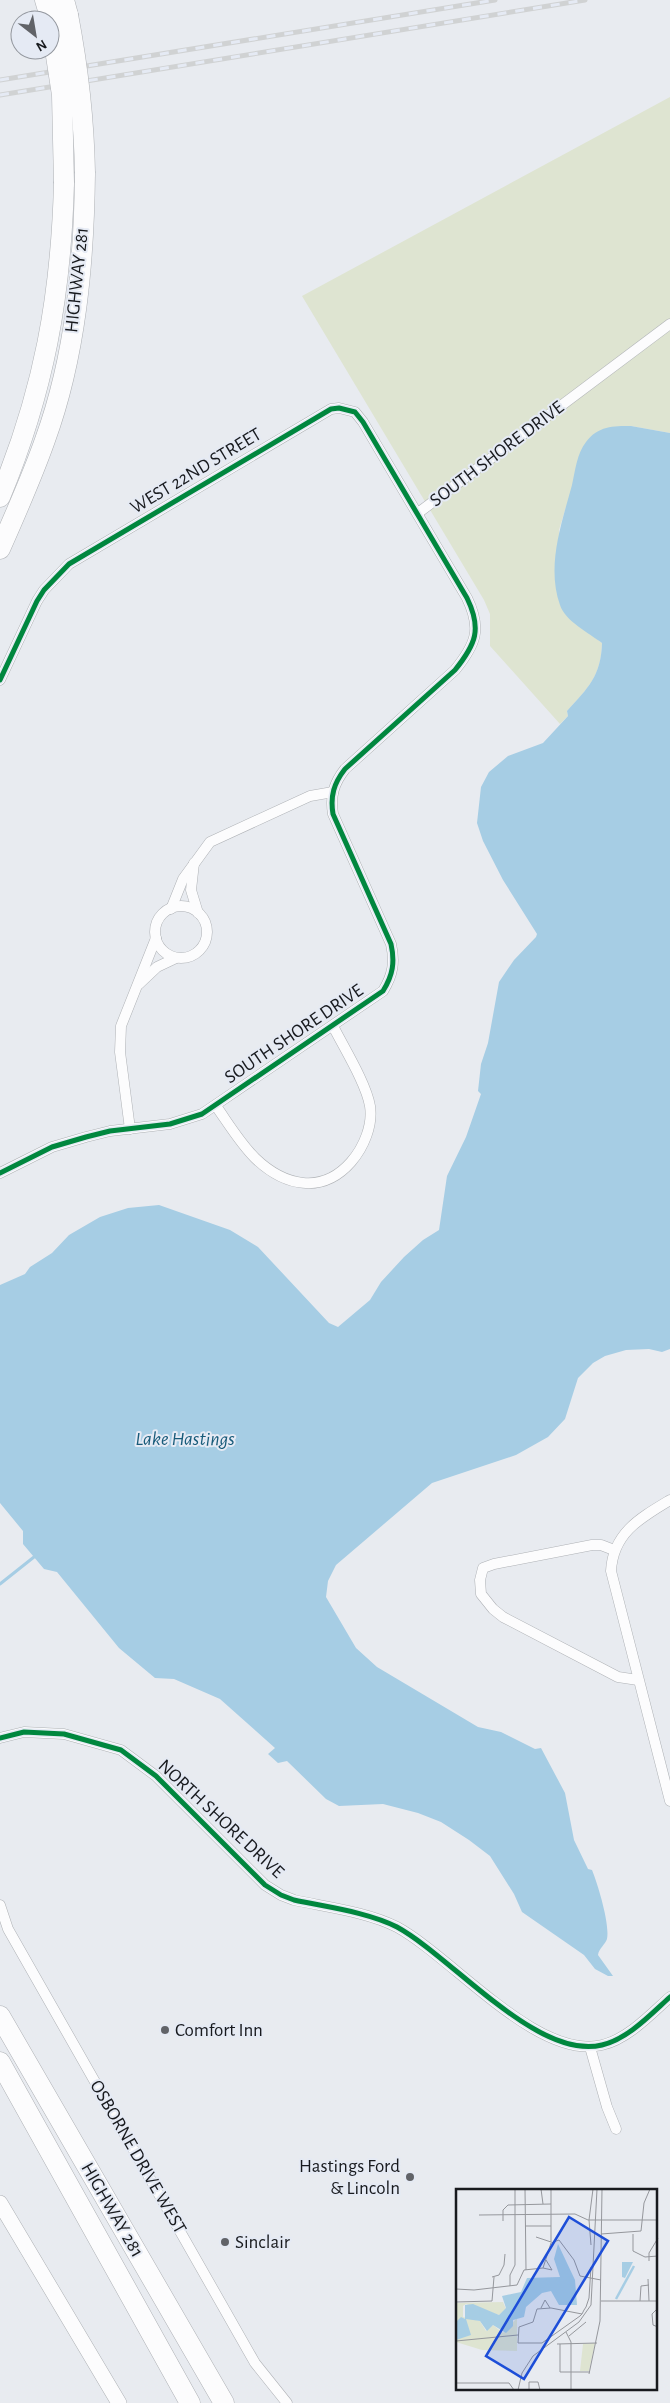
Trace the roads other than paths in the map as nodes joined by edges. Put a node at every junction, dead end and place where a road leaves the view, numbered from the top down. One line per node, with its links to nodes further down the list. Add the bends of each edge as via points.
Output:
1 (57, 8): 3 (highway, HIGHWAY 281, bridge, via 64,182 59,270 48,342 31,416); 5 (highway, HIGHWAY 281, bridge, via 77,62 85,173 83,248 68,357 46,438)
2 (670, 324): 4 (street, SOUTH SHORE DRIVE)
3 (0, 497)
4 (418, 513): 6 (street, WEST 22ND STREET, via 355,412 339,408 322,414 69,564 44,590); 7 (street, SOUTH SHORE DRIVE, via 473,610 476,620 474,640 470,651 455,670 345,769)
5 (0, 549)
6 (0, 680)
7 (333, 792): 8 (street, via 310,796 210,842); 14 (street, SOUTH SHORE DRIVE, via 333,814 390,944 394,966 382,991)
8 (195, 862): 9 (street, via 183,879); 10 (street, via 192,890)
9 (170, 909): 10 (street, via 186,907); 11 (street, via 159,920)
10 (198, 912): 12 (street, via 206,926 204,945 192,956)
11 (156, 938): 12 (street, via 162,950); 13 (street)
12 (176, 958): 13 (street, via 157,967)
13 (139, 984): 16 (street, via 121,1026 119,1040)
14 (333, 1026): 15 (street, SOUTH SHORE DRIVE); 15 (street, SOUTH SHORE DRIVE, via 370,1104 367,1133 360,1149 342,1171 313,1184 282,1177 253,1156)
15 (216, 1106): 16 (street, SOUTH SHORE DRIVE, via 184,1120)
16 (130, 1129): 17 (street, SOUTH SHORE DRIVE, via 110,1131 52,1147)
17 (0, 1173)
18 (670, 1500): 19 (street, via 637,1520 626,1530)
19 (614, 1550): 20 (street, via 611,1571); 20 (street, via 592,1545 494,1564 483,1568 481,1594 503,1617 537,1636 618,1677)
20 (638, 1680): 22 (street)
21 (0, 1738): 26 (street, NORTH SHORE DRIVE, via 24,1732 64,1734 120,1750 156,1776 256,1877 273,1890 294,1900 396,1927 544,2035 566,2044)
22 (669, 1795)
23 (0, 1905): 33 (street, OSBORNE DRIVE WEST, via 8,1929 254,2363)
24 (670, 1997): 26 (street, NORTH SHORE DRIVE, via 615,2040)
25 (0, 2016): 32 (highway, HIGHWAY 281)
26 (590, 2047): 28 (street)
27 (0, 2062): 31 (highway, HIGHWAY 281)
28 (616, 2129)
29 (0, 2203): 30 (street)
30 (119, 2403)
31 (190, 2403)
32 (224, 2403)
33 (287, 2403)

